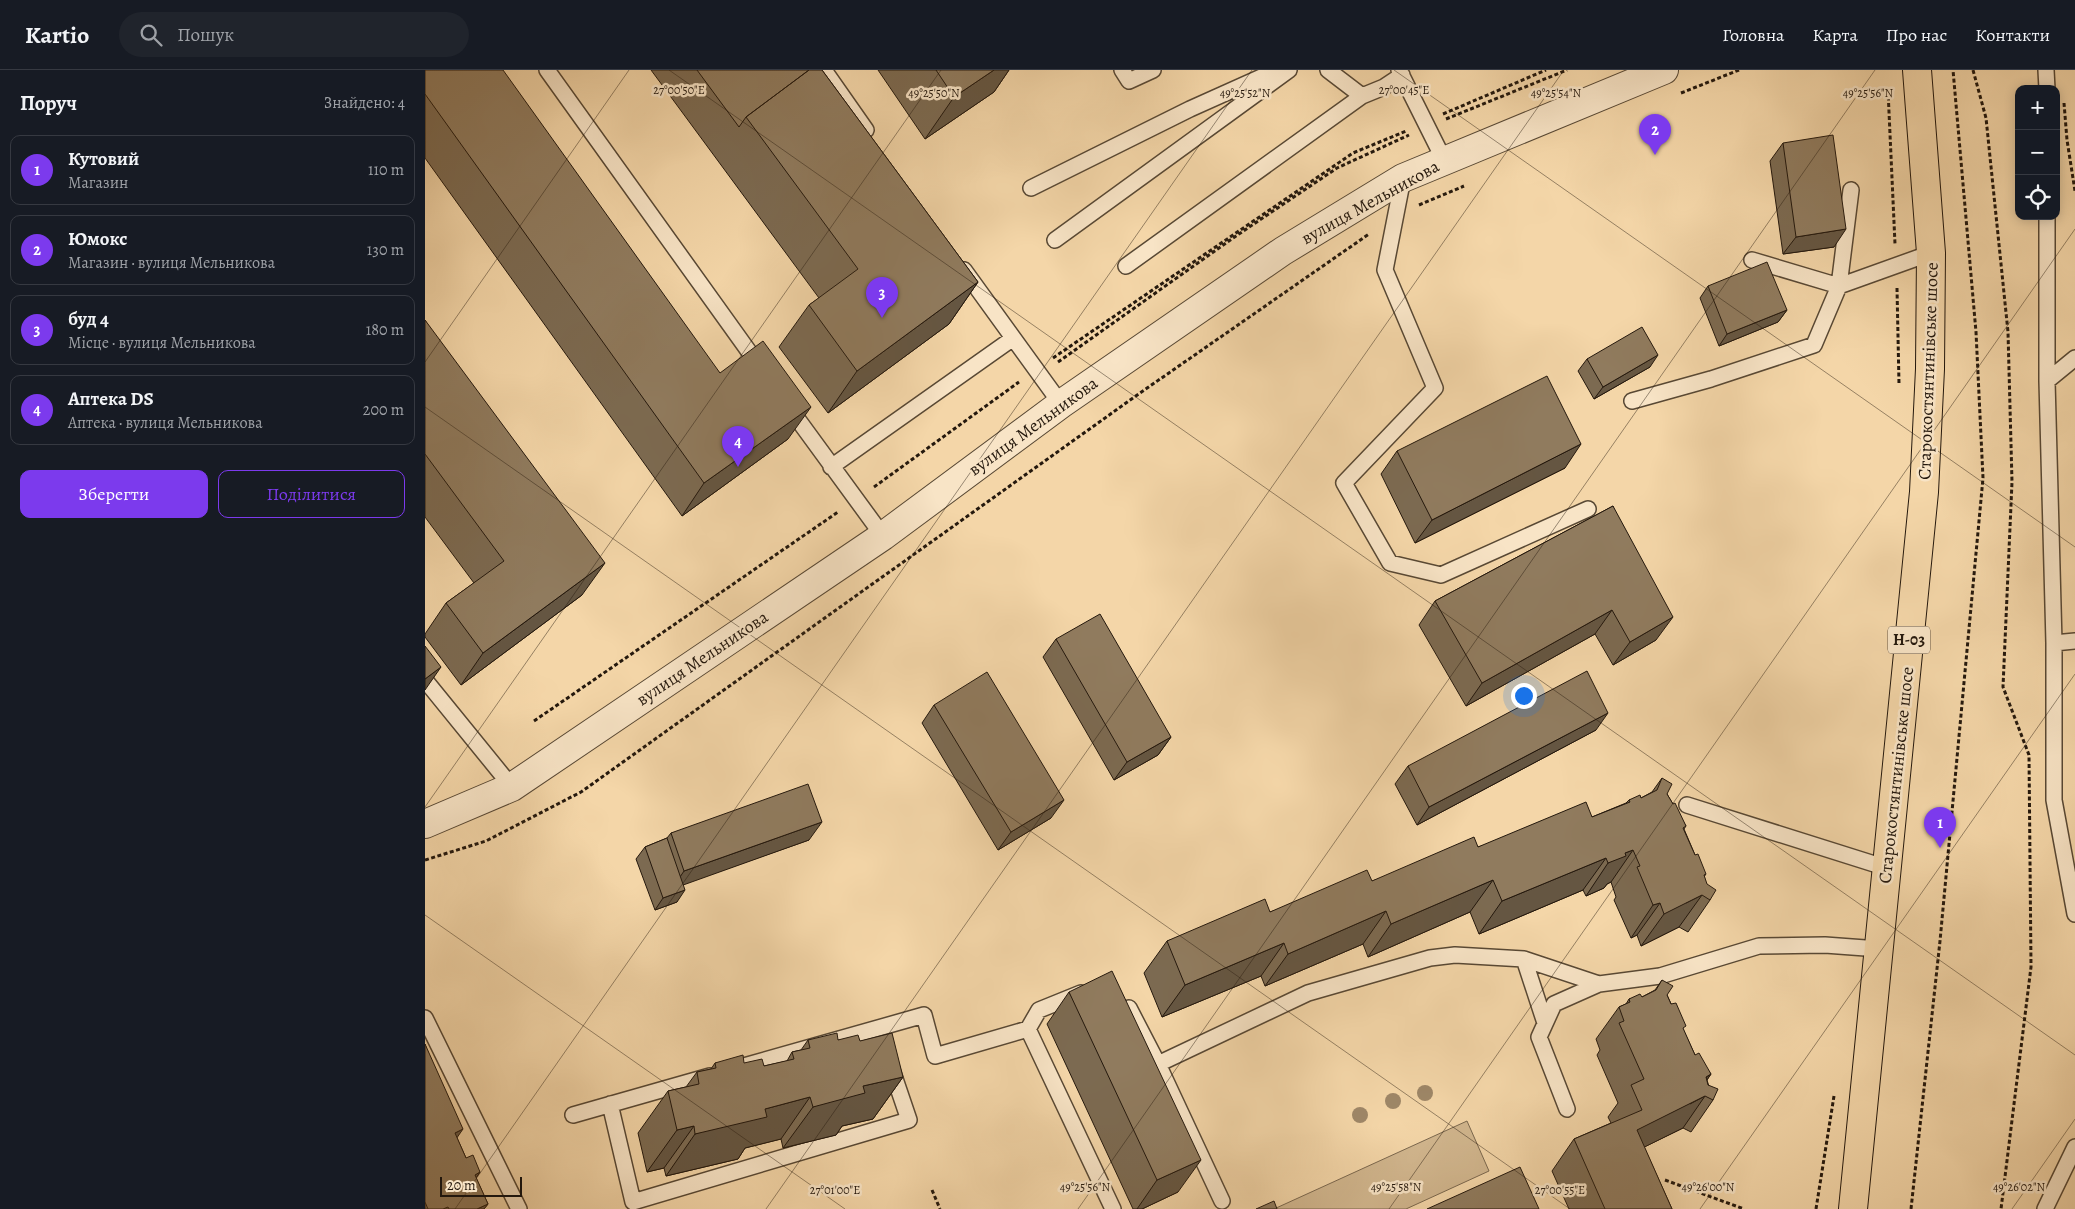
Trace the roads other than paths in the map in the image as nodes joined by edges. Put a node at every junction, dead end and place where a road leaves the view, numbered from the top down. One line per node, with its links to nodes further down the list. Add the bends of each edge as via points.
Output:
1 (547, 70): 28 (lane)
2 (824, 70): 14 (lane)
3 (1122, 70): 4 (lane, via 1129,81)
4 (1153, 70)
5 (1277, 70): 17 (lane)
6 (1289, 70): 20 (lane)
7 (1328, 70): 13 (lane)
8 (1917, 70): 21 (main road, Старокостянтинівське шосе / Н-03)
9 (2046, 70): 12 (lane)
10 (1659, 71): 15 (street, вулиця Мельникова)
11 (1400, 73): 13 (lane, via 1384,87); 15 (lane)
12 (2047, 85)
13 (1362, 96): 24 (lane)
14 (875, 143)
15 (1444, 160): 16 (street, вулиця Мельникова)
16 (1403, 178): 32 (street, вулиця Мельникова, via 1283,251); 34 (lane, via 1385,270 1435,388 1344,483 1390,562 1441,574)
17 (1031, 188)
18 (1851, 190): 25 (lane)
19 (2047, 220): 29 (lane)
20 (1055, 240)
21 (1931, 253): 25 (lane); 42 (main road, Старокостянтинівське шосе / Н-03, via 1924,492)
22 (955, 257): 26 (lane)
23 (1752, 260): 25 (lane)
24 (1126, 266)
25 (1839, 286): 31 (lane, via 1813,345)
26 (1012, 338): 32 (lane); 33 (lane)
27 (2075, 358): 29 (lane)
28 (767, 378)
29 (2047, 381): 37 (lane)
30 (779, 394): 33 (lane)
31 (1632, 401)
32 (1061, 404): 35 (street, вулиця Мельникова)
33 (831, 467): 35 (lane)
34 (1588, 509)
35 (883, 536): 39 (street, вулиця Мельникова)
36 (2075, 641): 37 (lane)
37 (2054, 643): 43 (lane, via 2054,800)
38 (425, 680): 39 (lane)
39 (512, 787): 41 (street, вулиця Мельникова)
40 (1687, 805): 42 (lane)
41 (425, 824)
42 (1887, 868): 44 (main road, Старокостянтинівське шосе / Н-03)
43 (2075, 914)
44 (1879, 949): 46 (lane, via 1825,945 1759,946 1660,976); 61 (main road, Старокостянтинівське шосе / Н-03)
45 (1524, 959): 46 (lane); 50 (lane); 53 (lane, via 1455,955 1420,961 1308,993)
46 (1599, 984): 50 (lane, via 1554,1004)
47 (1097, 987): 52 (lane, via 1039,1010)
48 (1123, 997): 53 (lane)
49 (425, 1018): 59 (lane)
50 (1545, 1024): 55 (lane, via 1539,1037)
51 (877, 1028): 52 (lane, via 924,1015 935,1056); 54 (lane); 54 (lane, via 909,1120 633,1202)
52 (1028, 1029): 60 (lane)
53 (1158, 1064): 58 (lane)
54 (611, 1104): 56 (lane)
55 (1567, 1109)
56 (573, 1115)
57 (2075, 1147): 62 (lane)
58 (1222, 1201)
59 (519, 1209)
60 (1113, 1209)
61 (1853, 1209)
62 (2045, 1209)

